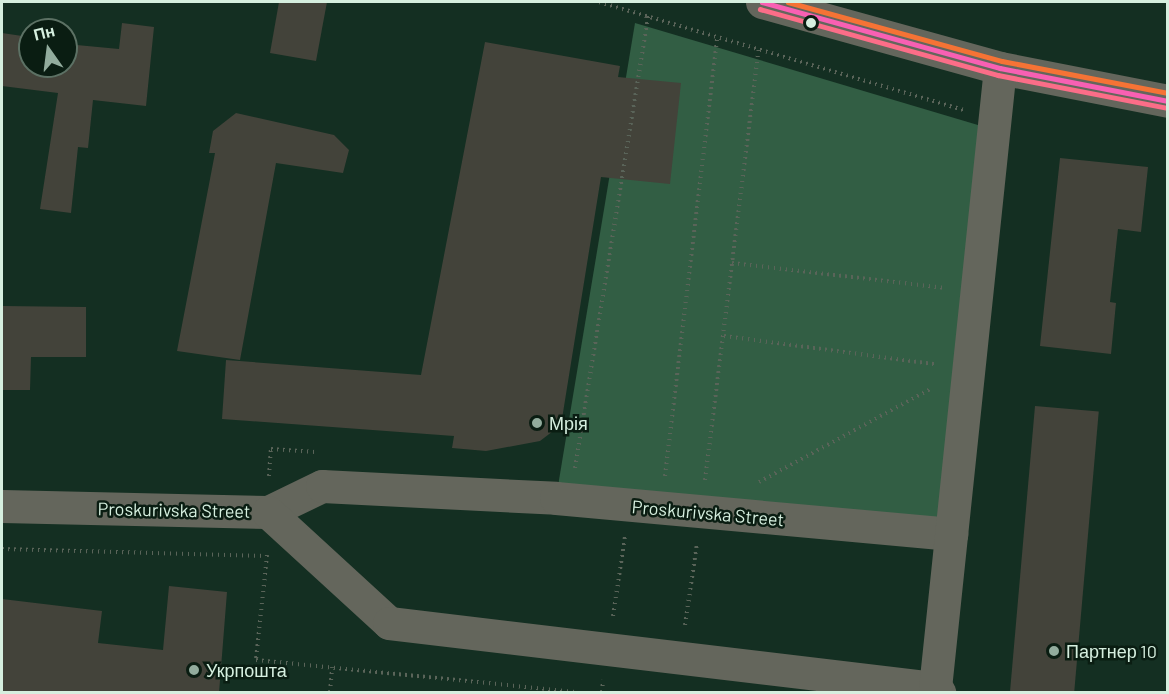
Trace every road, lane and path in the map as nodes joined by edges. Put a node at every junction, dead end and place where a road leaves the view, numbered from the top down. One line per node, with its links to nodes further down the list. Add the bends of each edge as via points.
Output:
1 (599, 2): 3 (path)
2 (762, 2): 6 (street)
3 (648, 16): 4 (path); 13 (path)
4 (717, 37): 5 (path); 16 (path, via 676,358)
5 (759, 49): 8 (path); 9 (path)
6 (1000, 68): 7 (street); 8 (street)
7 (1167, 101)
8 (995, 119): 10 (street)
9 (732, 263): 10 (path); 11 (path)
10 (976, 292): 12 (street)
11 (724, 336): 12 (path); 18 (path)
12 (969, 368): 14 (path); 19 (street)
13 (575, 468)
14 (752, 486)
15 (2, 506): 17 (street, Proskurivska Street)
16 (663, 510): 17 (street, Proskurivska Street, via 556,498 322,486); 18 (street, Proskurivska Street)
17 (268, 512): 21 (street, via 389,623)
18 (701, 514): 19 (street, Proskurivska Street); 21 (path)
19 (951, 534): 23 (street)
20 (2, 549): 22 (path, via 267,556 256,660)
21 (681, 658): 23 (street)
22 (332, 667): 24 (path); 25 (path)
23 (937, 690)
24 (330, 693)
25 (574, 693)

